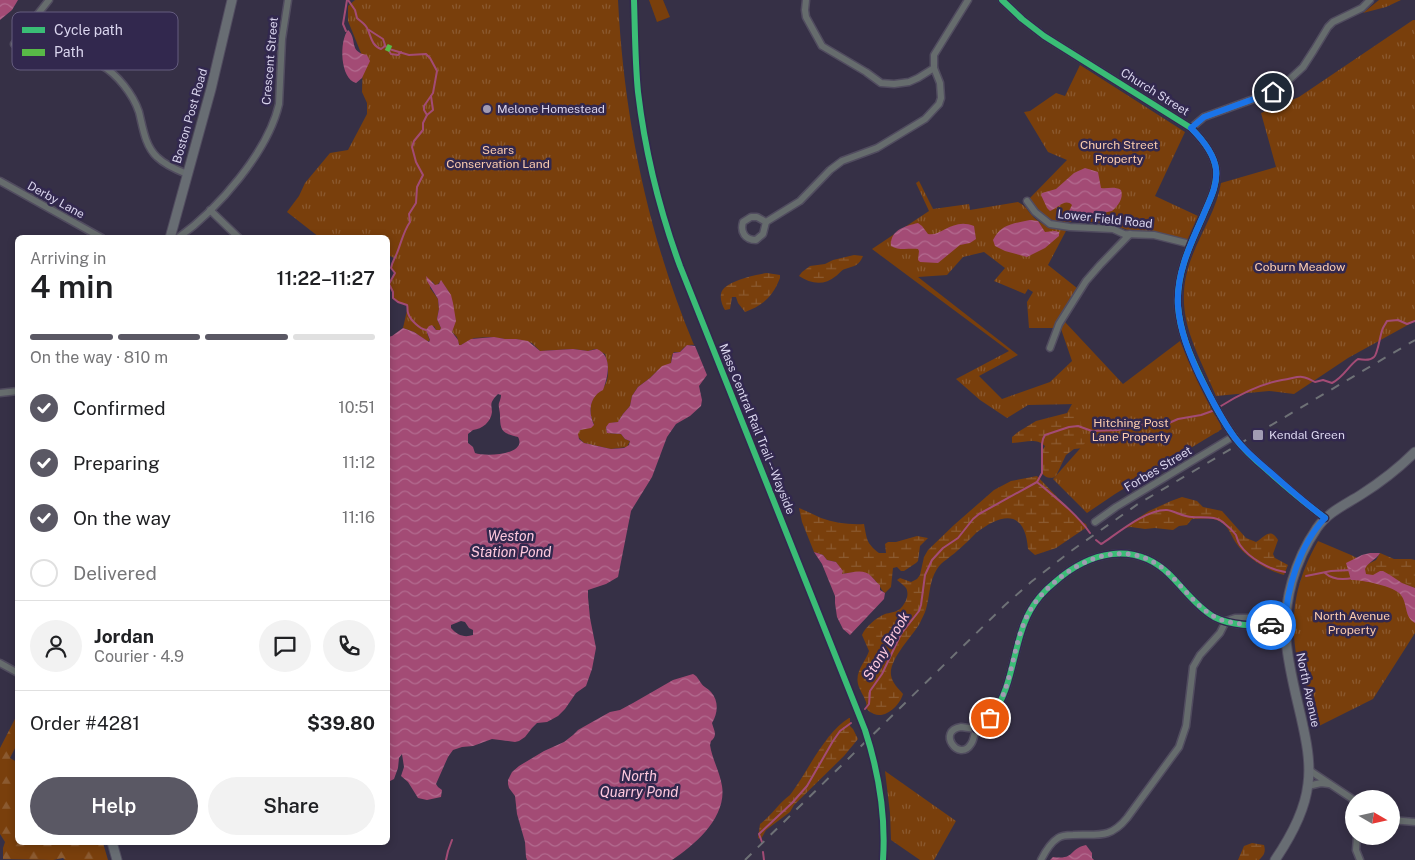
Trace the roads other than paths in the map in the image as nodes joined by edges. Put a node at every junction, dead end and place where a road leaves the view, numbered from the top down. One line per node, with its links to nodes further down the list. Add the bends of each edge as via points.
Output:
1 (49, 0): 8 (street)
2 (232, 0): 12 (main road, Boston Post Road, via 216,73)
3 (288, 0): 15 (street, Crescent Street, via 276,113 248,166)
4 (806, 0): 9 (street, via 806,17 822,46 881,83 909,82)
5 (968, 0): 9 (street, via 934,55)
6 (1002, 0): 11 (street, Church Street, via 1032,28)
7 (1370, 0): 11 (street, via 1362,8 1333,22 1302,66 1273,92 1204,117)
8 (39, 12)
9 (934, 68): 16 (street, via 941,98 930,115 877,148 842,161 800,201)
10 (108, 70): 12 (street, via 135,103 152,151 166,164)
11 (1191, 128): 22 (street, Church Street, via 1212,155 1216,176 1214,190)
12 (187, 174): 19 (main road, Boston Post Road)
13 (0, 181): 18 (street, Derby Lane)
14 (1027, 201): 17 (street, Lower Field Road, via 1050,224 1113,229)
15 (210, 210): 20 (street, Crescent Street); 21 (street)
16 (766, 222)
17 (1130, 234): 22 (street, Lower Field Road, via 1154,235); 23 (street, via 1086,281 1059,324)
18 (97, 235)
19 (171, 235)
20 (181, 235)
21 (236, 235)
22 (1190, 244): 26 (street, Church Street, via 1179,280 1180,320 1195,367)
23 (1050, 348)
24 (15, 391): 25 (street)
25 (0, 393)
26 (1234, 436): 28 (street, Church Street, via 1249,454); 29 (street, Forbes Street)
27 (1415, 452): 28 (main road, North Avenue, via 1377,484)
28 (1325, 518): 31 (main road, North Avenue, via 1309,540 1296,568)
29 (1095, 522)
30 (1226, 621): 31 (street, via 1235,618); 34 (street, via 1206,612 1166,571 1148,559 1118,553 1078,564 1033,606 1022,629 999,702 990,718); 44 (street, via 1193,667 1181,743 1127,818 1107,834 1059,838)
31 (1285, 621): 35 (main road, North Avenue)
32 (0, 662): 33 (street)
33 (15, 672)
34 (976, 729): 34 (street, via 972,743 966,749 958,750 952,746 950,739 954,729)
35 (1309, 770): 36 (street); 37 (main road, North Avenue)
36 (1332, 785): 37 (street); 38 (street)
37 (1308, 786): 45 (main road, North Avenue, via 1298,818)
38 (1345, 794)
39 (1400, 822): 40 (street)
40 (1415, 822)
41 (113, 845): 43 (main road)
42 (1356, 845): 46 (street)
43 (117, 860)
44 (1041, 860)
45 (1274, 860)
46 (1360, 860)

